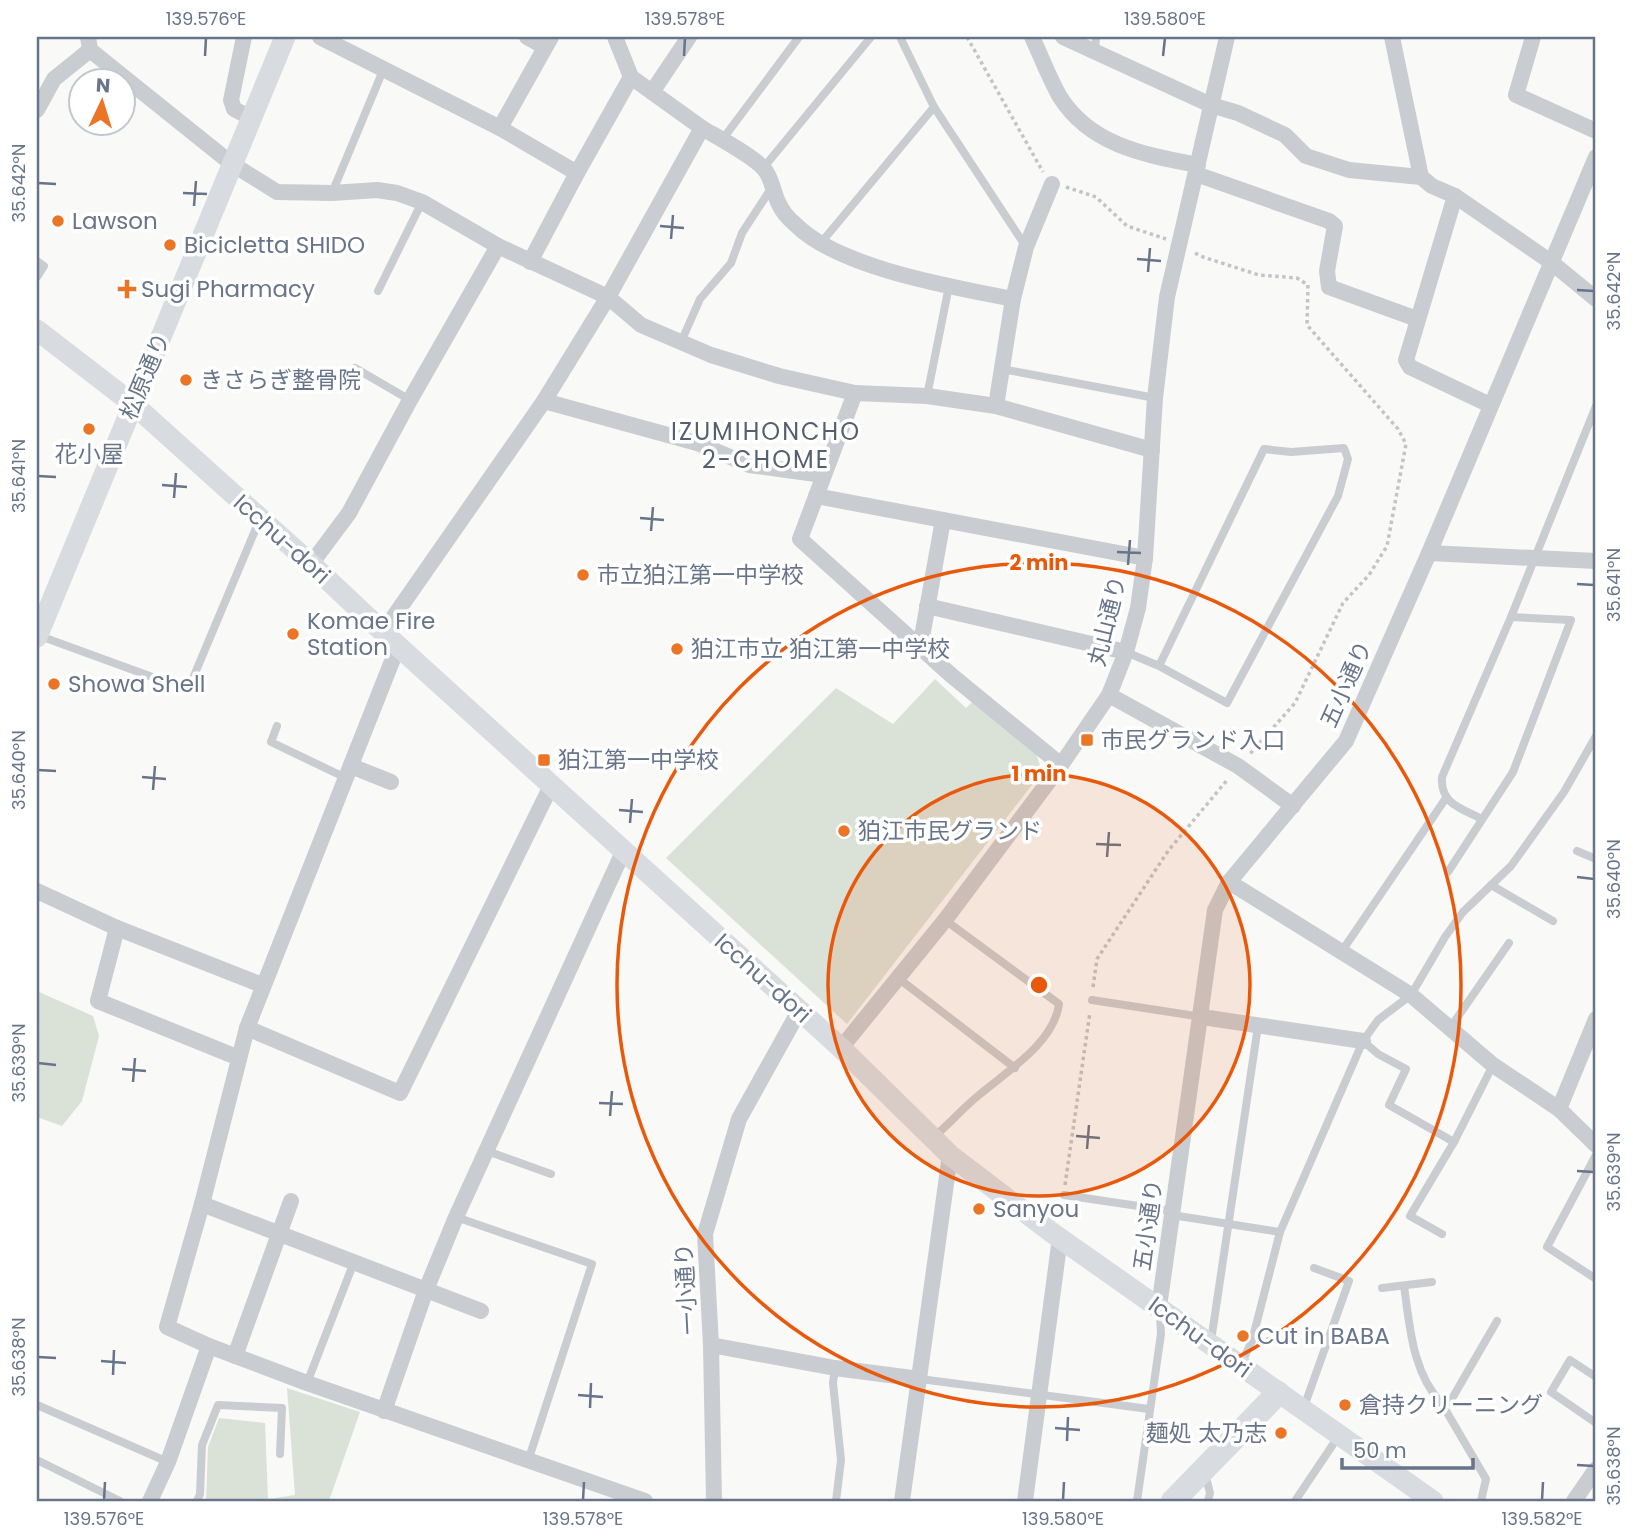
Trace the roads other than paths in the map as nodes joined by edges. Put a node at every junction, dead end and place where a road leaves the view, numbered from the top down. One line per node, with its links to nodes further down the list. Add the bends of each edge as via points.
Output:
1 (244, 37): 25 (street, via 231,100 234,109)
2 (285, 37): 25 (street, 松原通り)
3 (320, 37): 19 (street)
4 (527, 37): 16 (street)
5 (616, 37): 20 (street)
6 (689, 37): 21 (street)
7 (799, 37): 29 (lane)
8 (857, 37): 15 (lane)
9 (900, 37): 23 (lane)
10 (1032, 37): 33 (street, via 1060,97 1083,124 1106,140)
11 (1063, 37): 18 (street)
12 (1227, 37): 22 (street, 丸山通り)
13 (1392, 37): 35 (street)
14 (1533, 37): 28 (street, via 1516,95)
15 (868, 40): 32 (lane)
16 (548, 42): 26 (street)
17 (89, 43): 24 (street, via 54,79); 31 (street)
18 (1096, 44): 22 (street)
19 (384, 68): 26 (street); 38 (lane)
20 (631, 77): 21 (street); 34 (street)
21 (652, 92): 27 (street)
22 (1211, 105): 33 (street, 丸山通り); 35 (street, via 1285,135 1306,156 1349,170)
23 (934, 107): 41 (lane); 43 (lane)
24 (37, 110)
25 (251, 118): 31 (street, 松原通り)
26 (500, 128): 34 (street)
27 (702, 128): 29 (street); 50 (street)
28 (1596, 131)
29 (722, 140): 32 (street)
30 (1596, 157): 46 (street, 五小通り)
31 (232, 164): 38 (street, via 277,192); 63 (street, 松原通り)
32 (764, 167): 37 (street)
33 (1197, 170): 53 (street, via 1329,220 1335,226 1327,271 1329,287); 60 (street, 丸山通り, via 1167,297)
34 (577, 173): 45 (street)
35 (1421, 177): 39 (street)
36 (1052, 184): 43 (street)
37 (774, 185): 41 (street, via 778,204); 55 (lane, via 742,233 730,263 700,299)
38 (332, 193): 40 (street, via 377,190)
39 (1455, 195): 46 (street); 53 (street)
40 (422, 202): 42 (street); 49 (lane)
41 (820, 244): 48 (street, via 855,260)
42 (498, 246): 45 (street); 61 (street)
43 (1026, 247): 51 (street)
44 (37, 261): 47 (lane, via 44,266)
45 (530, 262): 50 (street)
46 (1551, 262): 52 (street); 64 (street, 五小通り)
47 (37, 277)
48 (949, 286): 51 (street); 59 (lane)
49 (378, 292)
50 (608, 297): 55 (street, via 641,325); 62 (street)
51 (1013, 299): 57 (street)
52 (1596, 299)
53 (1417, 320): 64 (street, via 1406,360 1410,367)
54 (37, 330): 63 (street, Icchu-dori)
55 (681, 342): 58 (street, via 779,376)
56 (355, 368): 61 (lane)
57 (1002, 369): 60 (lane); 65 (street)
58 (855, 393): 59 (street); 68 (street)
59 (927, 396): 65 (street)
60 (1155, 398): 67 (street, 丸山通り)
61 (410, 400): 76 (street, via 349,513)
62 (544, 401): 68 (street, via 697,443 749,465); 81 (street)
63 (133, 404): 70 (street, Icchu-dori); 78 (street, 松原通り)
64 (1490, 405): 72 (street, 五小通り)
65 (996, 406): 67 (street)
66 (1596, 406): 73 (lane)
67 (1152, 450): 74 (street, 丸山通り)
68 (823, 475): 69 (street)
69 (816, 496): 71 (street); 82 (street, via 800,539)
70 (260, 519): 76 (street, Icchu-dori); 80 (lane, via 188,690)
71 (943, 520): 74 (street); 77 (street)
72 (1429, 552): 73 (street); 93 (street, 五小通り, via 1346,741)
73 (1535, 556): 75 (street); 79 (lane)
74 (1145, 558): 83 (street, 丸山通り)
75 (1596, 561)
76 (311, 564): 81 (street, Icchu-dori)
77 (927, 606): 82 (street); 83 (street)
78 (42, 608): 80 (street, 松原通り)
79 (1511, 617): 92 (lane, via 1442,777); 94 (lane, via 1571,620 1513,772)
80 (37, 636)
81 (390, 639): 89 (street); 91 (street, Icchu-dori)
82 (920, 648): 88 (street)
83 (1126, 652): 84 (lane); 85 (street, 丸山通り)
84 (1159, 666): 84 (lane, via 1264,449 1344,448 1348,459 1338,496 1227,704)
85 (1110, 695): 88 (street, 丸山通り); 93 (street, via 1238,766)
86 (277, 726): 89 (lane, via 271,742)
87 (1596, 736): 100 (lane, via 1564,792 1511,866)
88 (1061, 765): 102 (street, 丸山通り)
89 (349, 772): 90 (street); 108 (street)
90 (391, 782)
91 (551, 786): 96 (street, Icchu-dori); 115 (street, via 400,1093)
92 (1446, 798): 94 (lane); 106 (lane)
93 (1293, 806): 99 (street, 五小通り)
94 (1482, 819): 98 (lane)
95 (1577, 851): 97 (lane)
96 (623, 852): 111 (street, Icchu-dori); 126 (street)
97 (1596, 859)
98 (1448, 873)
99 (1229, 882): 106 (street); 112 (street, 五小通り, via 1215,910)
100 (1491, 885): 103 (lane); 109 (lane, via 1463,912)
101 (37, 891): 104 (street)
102 (945, 920): 107 (street, 丸山通り); 121 (lane, via 1059,1004 1057,1017)
103 (1553, 921)
104 (117, 928): 108 (street); 119 (street, via 98,1001)
105 (1509, 943): 116 (lane)
106 (1342, 951): 109 (street)
107 (898, 978): 118 (street, 丸山通り); 121 (lane)
108 (262, 985): 115 (street)
109 (1411, 995): 116 (street); 117 (lane, via 1378,1020)
110 (1092, 1000): 112 (lane)
111 (800, 1011): 118 (street, Icchu-dori); 150 (street, 一小通り, via 739,1119 705,1234)
112 (1202, 1017): 114 (street); 133 (street, 五小通り)
113 (1596, 1019): 122 (street)
114 (1258, 1026): 117 (street); 135 (lane)
115 (247, 1027): 119 (street)
116 (1450, 1028): 120 (street)
117 (1363, 1041): 124 (lane, via 1406,1069 1389,1105); 136 (lane)
118 (841, 1048): 123 (street, Icchu-dori)
119 (239, 1058): 132 (street)
120 (1493, 1065): 122 (street); 124 (lane)
121 (1015, 1068): 123 (lane)
122 (1559, 1109): 125 (street)
123 (933, 1138): 127 (street, Icchu-dori)
124 (1454, 1142): 138 (lane, via 1410,1216)
125 (1596, 1144)
126 (487, 1151): 129 (lane); 134 (street)
127 (950, 1155): 139 (street, Icchu-dori); 157 (street)
128 (1596, 1155): 142 (lane, via 1547,1247)
129 (551, 1174)
130 (1064, 1195): 133 (lane)
131 (290, 1201): 137 (street)
132 (202, 1204): 137 (street); 152 (street, via 167,1327)
133 (1172, 1213): 135 (lane); 147 (street, 五小通り)
134 (456, 1217): 146 (street); 170 (lane, via 592,1264)
135 (1228, 1223): 136 (lane); 151 (lane)
136 (1280, 1232): 154 (lane, via 1252,1341)
137 (278, 1233): 140 (street); 153 (street)
138 (1442, 1234)
139 (1060, 1238): 147 (street, Icchu-dori); 160 (street)
140 (354, 1262): 146 (street); 158 (lane)
141 (1314, 1268): 164 (lane, via 1349,1281)
142 (1596, 1279)
143 (1432, 1282): 144 (lane)
144 (1404, 1286): 145 (lane); 161 (lane, via 1415,1360)
145 (1382, 1288)
146 (426, 1290): 148 (street); 165 (street)
147 (1159, 1307): 151 (street, Icchu-dori); 163 (lane, via 1161,1334)
148 (481, 1311)
149 (1497, 1321): 161 (lane, via 1450,1402)
150 (711, 1345): 155 (street); 178 (street, 一小通り)
151 (1210, 1345): 154 (street, Icchu-dori)
152 (209, 1346): 153 (street); 171 (street)
153 (235, 1356): 158 (street)
154 (1240, 1366): 159 (street, Icchu-dori)
155 (835, 1368): 157 (street); 179 (lane, via 841,1460)
156 (1596, 1377): 166 (lane, via 1570,1360 1551,1392)
157 (920, 1379): 160 (lane); 180 (street)
158 (307, 1383): 165 (street)
159 (1278, 1393): 164 (street, Icchu-dori); 173 (main road)
160 (1040, 1395): 163 (lane); 181 (street)
161 (1442, 1404): 187 (lane, via 1486,1479)
162 (37, 1405): 171 (lane)
163 (1149, 1409): 182 (lane)
164 (1303, 1410): 167 (street, Icchu-dori)
165 (384, 1411): 170 (street)
166 (1596, 1423)
167 (1339, 1436): 185 (lane); 186 (street, Icchu-dori)
168 (280, 1454): 176 (lane, via 282,1408 218,1405 202,1446)
169 (37, 1460): 174 (lane)
170 (528, 1461): 177 (street)
171 (167, 1462): 175 (street)
172 (1596, 1469): 188 (street)
173 (1204, 1471): 183 (main road); 184 (lane)
174 (120, 1501)
175 (150, 1501)
176 (197, 1501)
177 (645, 1501)
178 (714, 1501)
179 (836, 1501)
180 (902, 1501)
181 (1025, 1501)
182 (1137, 1501)
183 (1173, 1501)
184 (1208, 1501)
185 (1295, 1501)
186 (1433, 1501)
187 (1481, 1501)
188 (1574, 1501)

